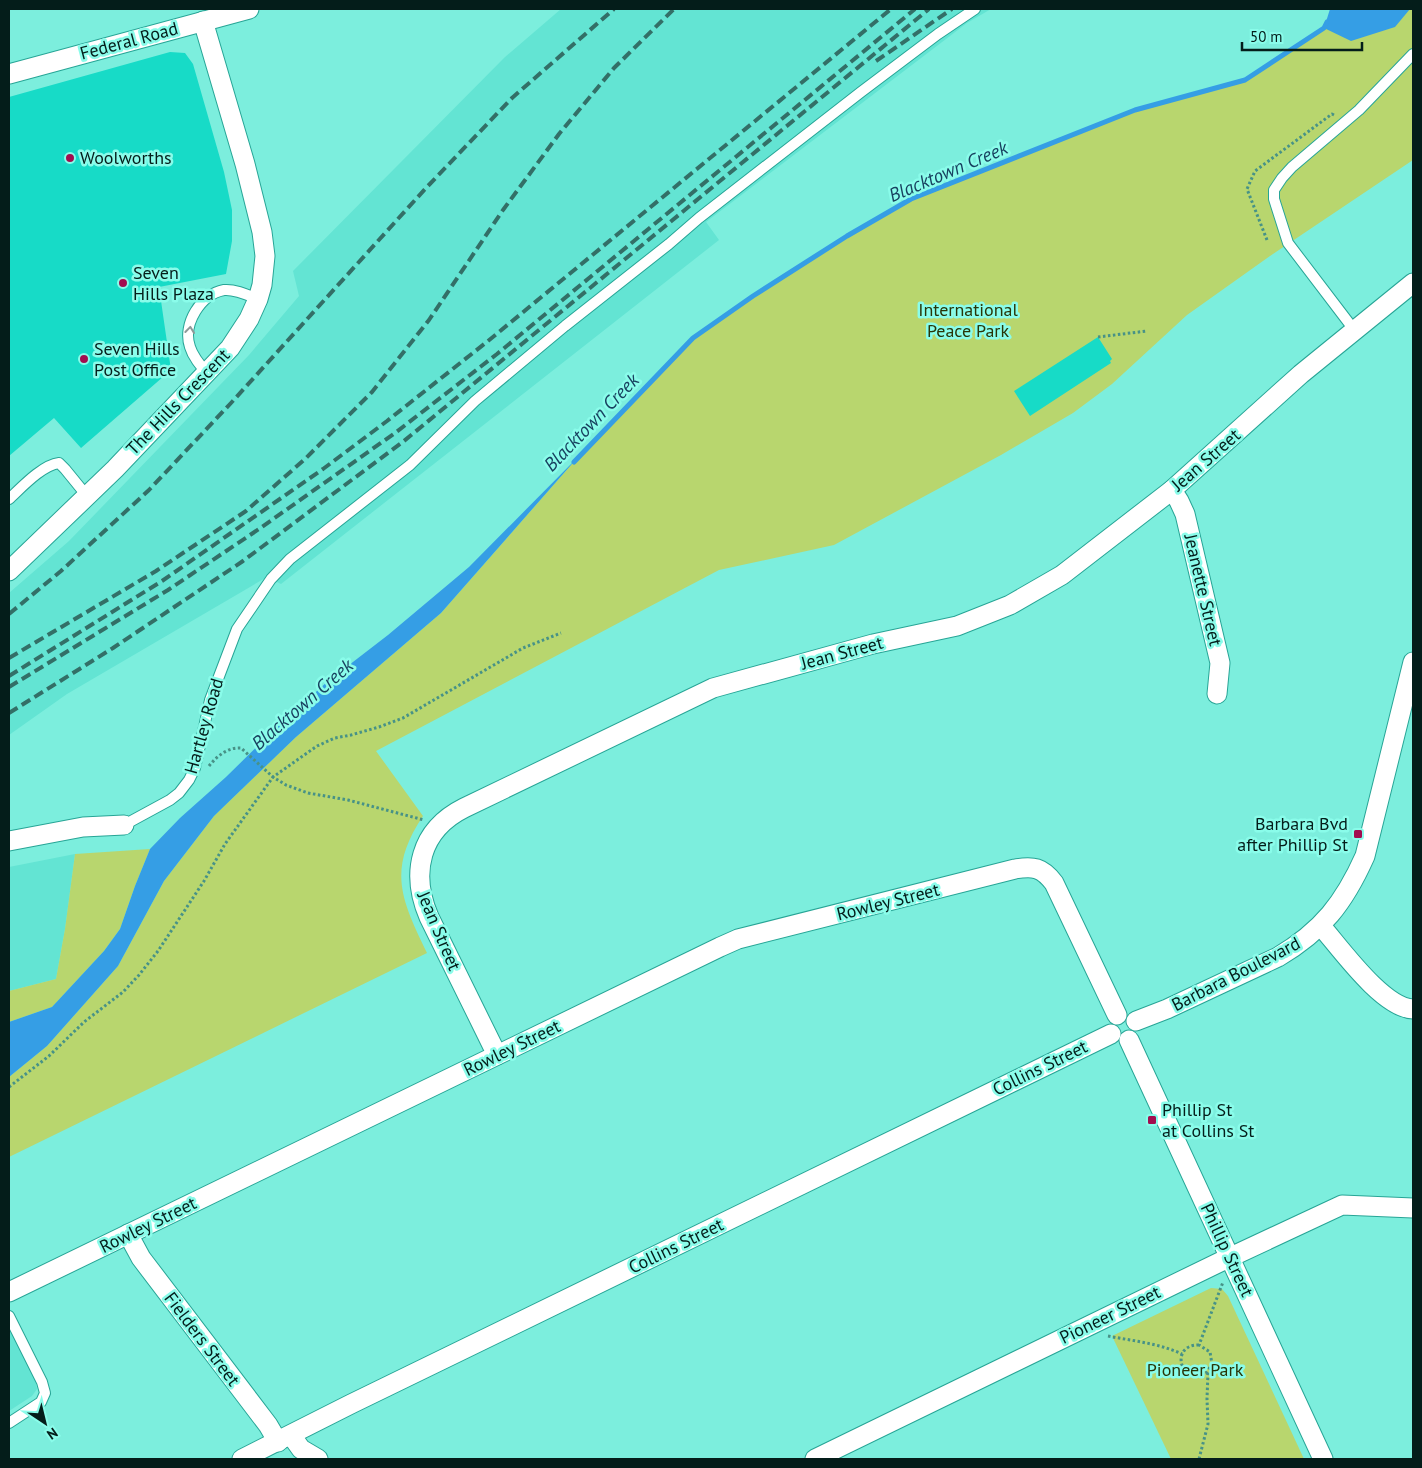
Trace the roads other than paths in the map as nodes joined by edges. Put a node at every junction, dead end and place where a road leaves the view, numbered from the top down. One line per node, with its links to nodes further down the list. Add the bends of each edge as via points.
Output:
1 (249, 9): 3 (street, Federal Road)
2 (975, 9): 16 (lane, Hartley Road, via 809,132 565,326 475,401 428,450 290,559 271,580 228,647 189,780 170,800)
3 (203, 20): 5 (street, Federal Road); 7 (street, The Hills Crescent, via 262,232 265,256)
4 (1413, 54): 8 (lane, via 1359,110 1292,167 1274,190 1288,243)
5 (9, 74)
6 (1413, 283): 8 (street, Jean Street)
7 (258, 299): 9 (street, The Hills Crescent, via 240,335); 9 (lane, one-way to 7, via 189,346 188,332 198,307 212,295 225,290)
8 (1355, 331): 10 (street, Jean Street, via 1301,374)
9 (207, 373): 11 (street, The Hills Crescent)
10 (1172, 490): 15 (street, Jeanette Street, via 1184,514 1220,663); 24 (street, Jean Street, via 1062,576 1010,605 957,626 873,644 713,688 454,813 437,827 420,863 421,894 429,917)
11 (87, 496): 12 (lane, via 66,469 52,464); 13 (street, The Hills Crescent)
12 (9, 499)
13 (9, 571)
14 (1412, 669): 18 (street, Barbara Boulevard, via 1364,856 1345,894)
15 (1218, 694)
16 (124, 824): 17 (street, Hartley Road, via 83,826)
17 (9, 841)
18 (1321, 926): 19 (street, via 1381,993 1405,1008); 21 (street, Barbara Boulevard, via 1278,958 1167,1010)
19 (1413, 1009)
20 (1117, 1015): 21 (street, via 1128,1015); 22 (street, via 1109,1025); 24 (street, Rowley Street, via 1054,883 1048,874 1030,866 738,940)
21 (1136, 1021): 23 (street, via 1137,1033)
22 (1111, 1034): 23 (street, via 1122,1042); 31 (street, Collins Street)
23 (1129, 1040): 27 (street, Phillip Street)
24 (497, 1056): 26 (street, Rowley Street)
25 (1413, 1208): 27 (street, Pioneer Street, via 1342,1205)
26 (128, 1234): 28 (street, Rowley Street); 31 (street, Fielders Street, via 141,1258 268,1425)
27 (1230, 1257): 34 (street, Pioneer Street); 35 (street, Phillip Street)
28 (9, 1292)
29 (9, 1316): 30 (lane, via 46,1393 41,1402)
30 (9, 1423)
31 (284, 1439): 32 (street, Collins Street); 33 (street, Fielders Street)
32 (242, 1459)
33 (318, 1459)
34 (815, 1459)
35 (1323, 1459)

